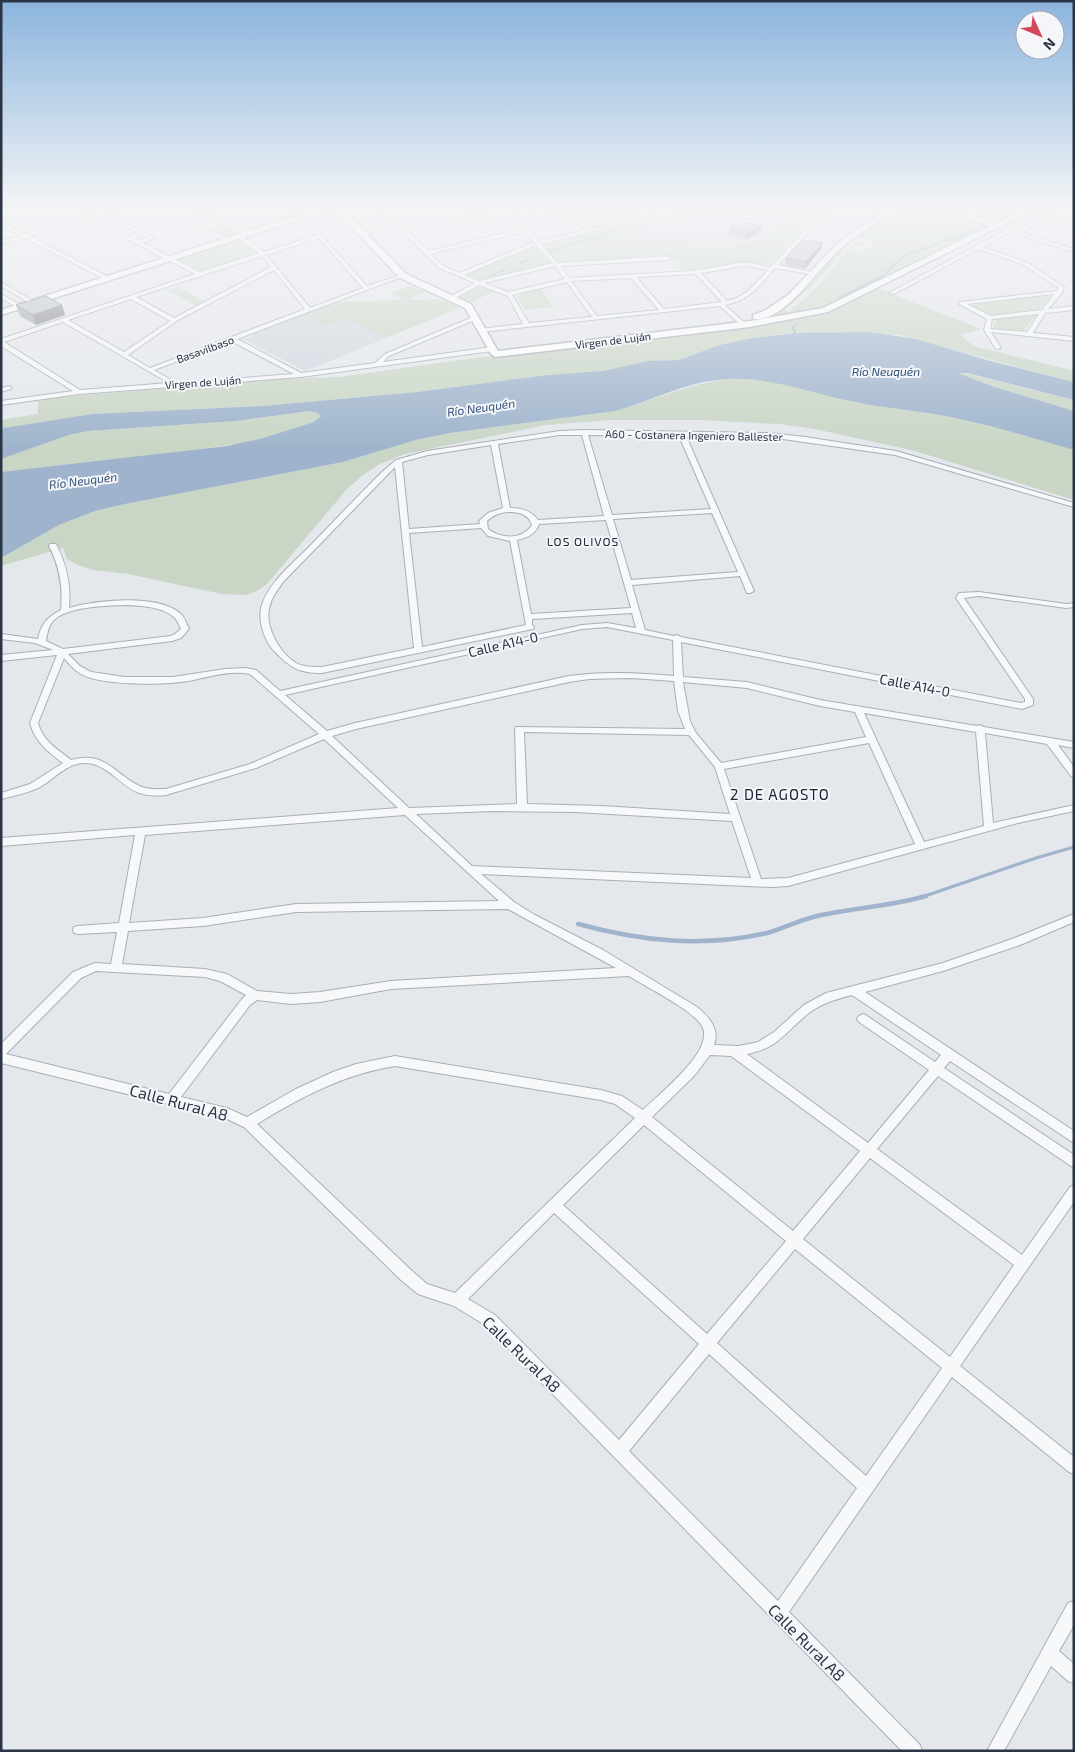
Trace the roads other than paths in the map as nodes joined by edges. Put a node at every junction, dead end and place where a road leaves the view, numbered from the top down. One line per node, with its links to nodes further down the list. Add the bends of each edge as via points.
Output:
1 (6, 287): 27 (street)
2 (84, 287): 27 (street)
3 (162, 287): 25 (street)
4 (238, 287): 40 (street)
5 (290, 287): 31 (street)
6 (373, 287): 20 (street, Basavilbaso)
7 (428, 287): 26 (street)
8 (471, 287): 26 (street)
9 (488, 287): 23 (street)
10 (539, 287): 23 (street)
11 (573, 287): 37 (street)
12 (642, 287): 32 (street)
13 (709, 287): 28 (street)
14 (756, 287): 28 (street, via 749,294)
15 (802, 287): 41 (street, via 778,308)
16 (813, 287): 35 (street, via 788,310 794,314)
17 (874, 287): 35 (street, Virgen de Luján, via 829,309)
18 (904, 287): 22 (street)
19 (1061, 287): 21 (street)
20 (367, 289): 31 (street, Basavilbaso)
21 (1060, 292): 33 (street); 38 (street, via 961,304)
22 (892, 293)
23 (508, 294): 42 (street)
24 (1, 296): 29 (street)
25 (131, 297): 39 (street); 40 (street)
26 (452, 298): 36 (street, via 468,306)
27 (33, 303): 29 (street)
28 (723, 304): 32 (street); 41 (street)
29 (20, 307): 34 (street)
30 (1074, 308): 33 (street)
31 (309, 310): 46 (street, Basavilbaso)
32 (663, 310): 37 (street)
33 (1043, 312): 38 (street); 45 (street)
34 (1, 313)
35 (805, 314): 41 (street, Virgen de Luján)
36 (475, 318): 43 (street); 52 (street, via 385,356)
37 (596, 318): 42 (street)
38 (990, 318): 44 (street)
39 (64, 320): 48 (street); 51 (street)
40 (173, 320): 51 (street)
41 (741, 323): 50 (street, Virgen de Luján)
42 (527, 325): 43 (street)
43 (482, 330): 50 (street)
44 (987, 330): 45 (street); 49 (street)
45 (1029, 334): 47 (street)
46 (232, 338): 53 (street, Basavilbaso); 54 (street)
47 (1074, 339)
48 (1, 342): 58 (street)
49 (998, 348)
50 (493, 352): 52 (street, Virgen de Luján)
51 (124, 355): 53 (street)
52 (376, 366): 54 (street, Virgen de Luján)
53 (149, 370): 55 (street)
54 (301, 375): 55 (street, Virgen de Luján)
55 (174, 384): 58 (street, Virgen de Luján)
56 (9, 388): 57 (street)
57 (1, 390)
58 (79, 392): 59 (street, Virgen de Luján)
59 (1, 403)
60 (584, 432): 61 (street, A60 - Costanera Ingeniero Ballester); 62 (street, A60 - Costanera Ingeniero Ballester); 67 (street)
61 (681, 433): 64 (street, A60 - Costanera Ingeniero Ballester, via 778,436 896,453); 66 (street)
62 (494, 442): 63 (street, A60 - Costanera Ingeniero Ballester, via 427,452); 65 (street)
63 (398, 461): 70 (street); 86 (street, via 280,581 266,603 265,621 274,646 286,660 293,666 311,670)
64 (1074, 505)
65 (507, 510): 68 (street, via 531,515); 69 (street, via 486,517)
66 (715, 511): 67 (street); 73 (street)
67 (609, 518): 68 (street); 74 (street)
68 (535, 522): 71 (street, via 534,530 529,534)
69 (483, 526): 70 (street); 71 (street, via 496,537)
70 (406, 531): 86 (street)
71 (513, 539): 79 (street)
72 (53, 546): 77 (street, via 66,576)
73 (742, 574): 74 (street); 75 (street)
74 (628, 583): 78 (street)
75 (750, 591)
76 (1074, 605): 83 (street, Calle A14-0, via 968,593 960,598 1029,699 1030,703 1022,706)
77 (65, 610): 85 (street, via 47,622); 87 (street, via 111,602 142,603 174,613 185,629 172,638)
78 (636, 610): 79 (street); 81 (street)
79 (528, 617): 80 (street)
80 (530, 627): 84 (street); 86 (street)
81 (641, 630): 83 (street, Calle A14-0); 84 (street, Calle A14-0, via 594,625)
82 (1, 636): 85 (street)
83 (677, 637): 89 (street)
84 (532, 638): 90 (street, Calle A14-0)
85 (42, 642): 87 (street)
86 (418, 650)
87 (62, 652): 88 (street); 90 (street, via 75,667 88,675 158,681 248,671); 98 (street, via 34,723 36,735)
88 (1, 658)
89 (679, 678): 91 (street, via 747,685); 93 (street, via 685,721); 94 (street, via 610,675 569,679)
90 (278, 694): 94 (street)
91 (858, 709): 92 (street); 95 (street)
92 (980, 728): 96 (street); 106 (street)
93 (691, 732): 99 (street); 102 (street, via 518,728)
94 (325, 735): 98 (street, via 253,766 157,794 140,792 100,764 86,760); 104 (street)
95 (872, 740): 99 (street); 109 (street)
96 (1049, 740): 97 (street); 100 (street)
97 (1074, 744)
98 (70, 763): 101 (street, via 36,785)
99 (719, 767): 105 (street)
100 (1074, 774)
101 (1, 796)
102 (522, 807): 104 (street); 105 (street)
103 (1074, 808): 106 (street)
104 (406, 810): 107 (street); 110 (street)
105 (736, 818): 111 (street)
106 (989, 828): 109 (street)
107 (141, 831): 108 (street); 114 (street)
108 (1, 842)
109 (921, 847): 111 (street, via 808,878)
110 (470, 870): 111 (street); 112 (street)
111 (757, 882)
112 (510, 905): 114 (street, via 296,908 203,922); 117 (street)
113 (1074, 918): 118 (street, via 943,967)
114 (125, 927): 115 (street); 116 (street)
115 (78, 930)
116 (116, 968): 119 (street, via 205,973 223,977); 122 (street, via 95,967 77,975)
117 (632, 972): 119 (street, via 391,985 291,999); 121 (street, via 703,1016 711,1032)
118 (854, 990): 123 (street, via 818,1002 768,1042); 124 (street)
119 (255, 995): 127 (street, via 246,1002)
120 (863, 1019): 126 (street)
121 (708, 1050): 123 (street); 128 (street)
122 (1, 1052)
123 (734, 1052): 131 (street)
124 (949, 1054): 126 (street); 130 (street)
125 (1, 1058): 127 (street, Calle Rural A8)
126 (937, 1069): 131 (street); 132 (street)
127 (172, 1099): 129 (street, Calle Rural A8, via 227,1112)
128 (644, 1118): 129 (street, via 618,1100 600,1095 395,1061 347,1072 280,1103); 134 (street); 135 (street)
129 (248, 1123): 137 (street, Calle Rural A8, via 406,1275 423,1289)
130 (1074, 1138)
131 (869, 1151): 135 (street); 136 (street)
132 (1074, 1162)
133 (1074, 1191): 136 (street)
134 (554, 1205): 137 (street); 138 (street)
135 (795, 1240): 138 (street); 139 (street)
136 (1023, 1264): 139 (street)
137 (457, 1300): 140 (street, Calle Rural A8, via 490,1320)
138 (708, 1344): 140 (street); 142 (street)
139 (950, 1367): 141 (street); 142 (street)
140 (619, 1451): 144 (street, Calle Rural A8)
141 (1074, 1467)
142 (867, 1487): 144 (street)
143 (1074, 1609): 145 (street)
144 (779, 1613): 147 (street, Calle Rural A8)
145 (1049, 1653): 146 (street); 148 (street)
146 (1074, 1675)
147 (914, 1751)
148 (995, 1751)

